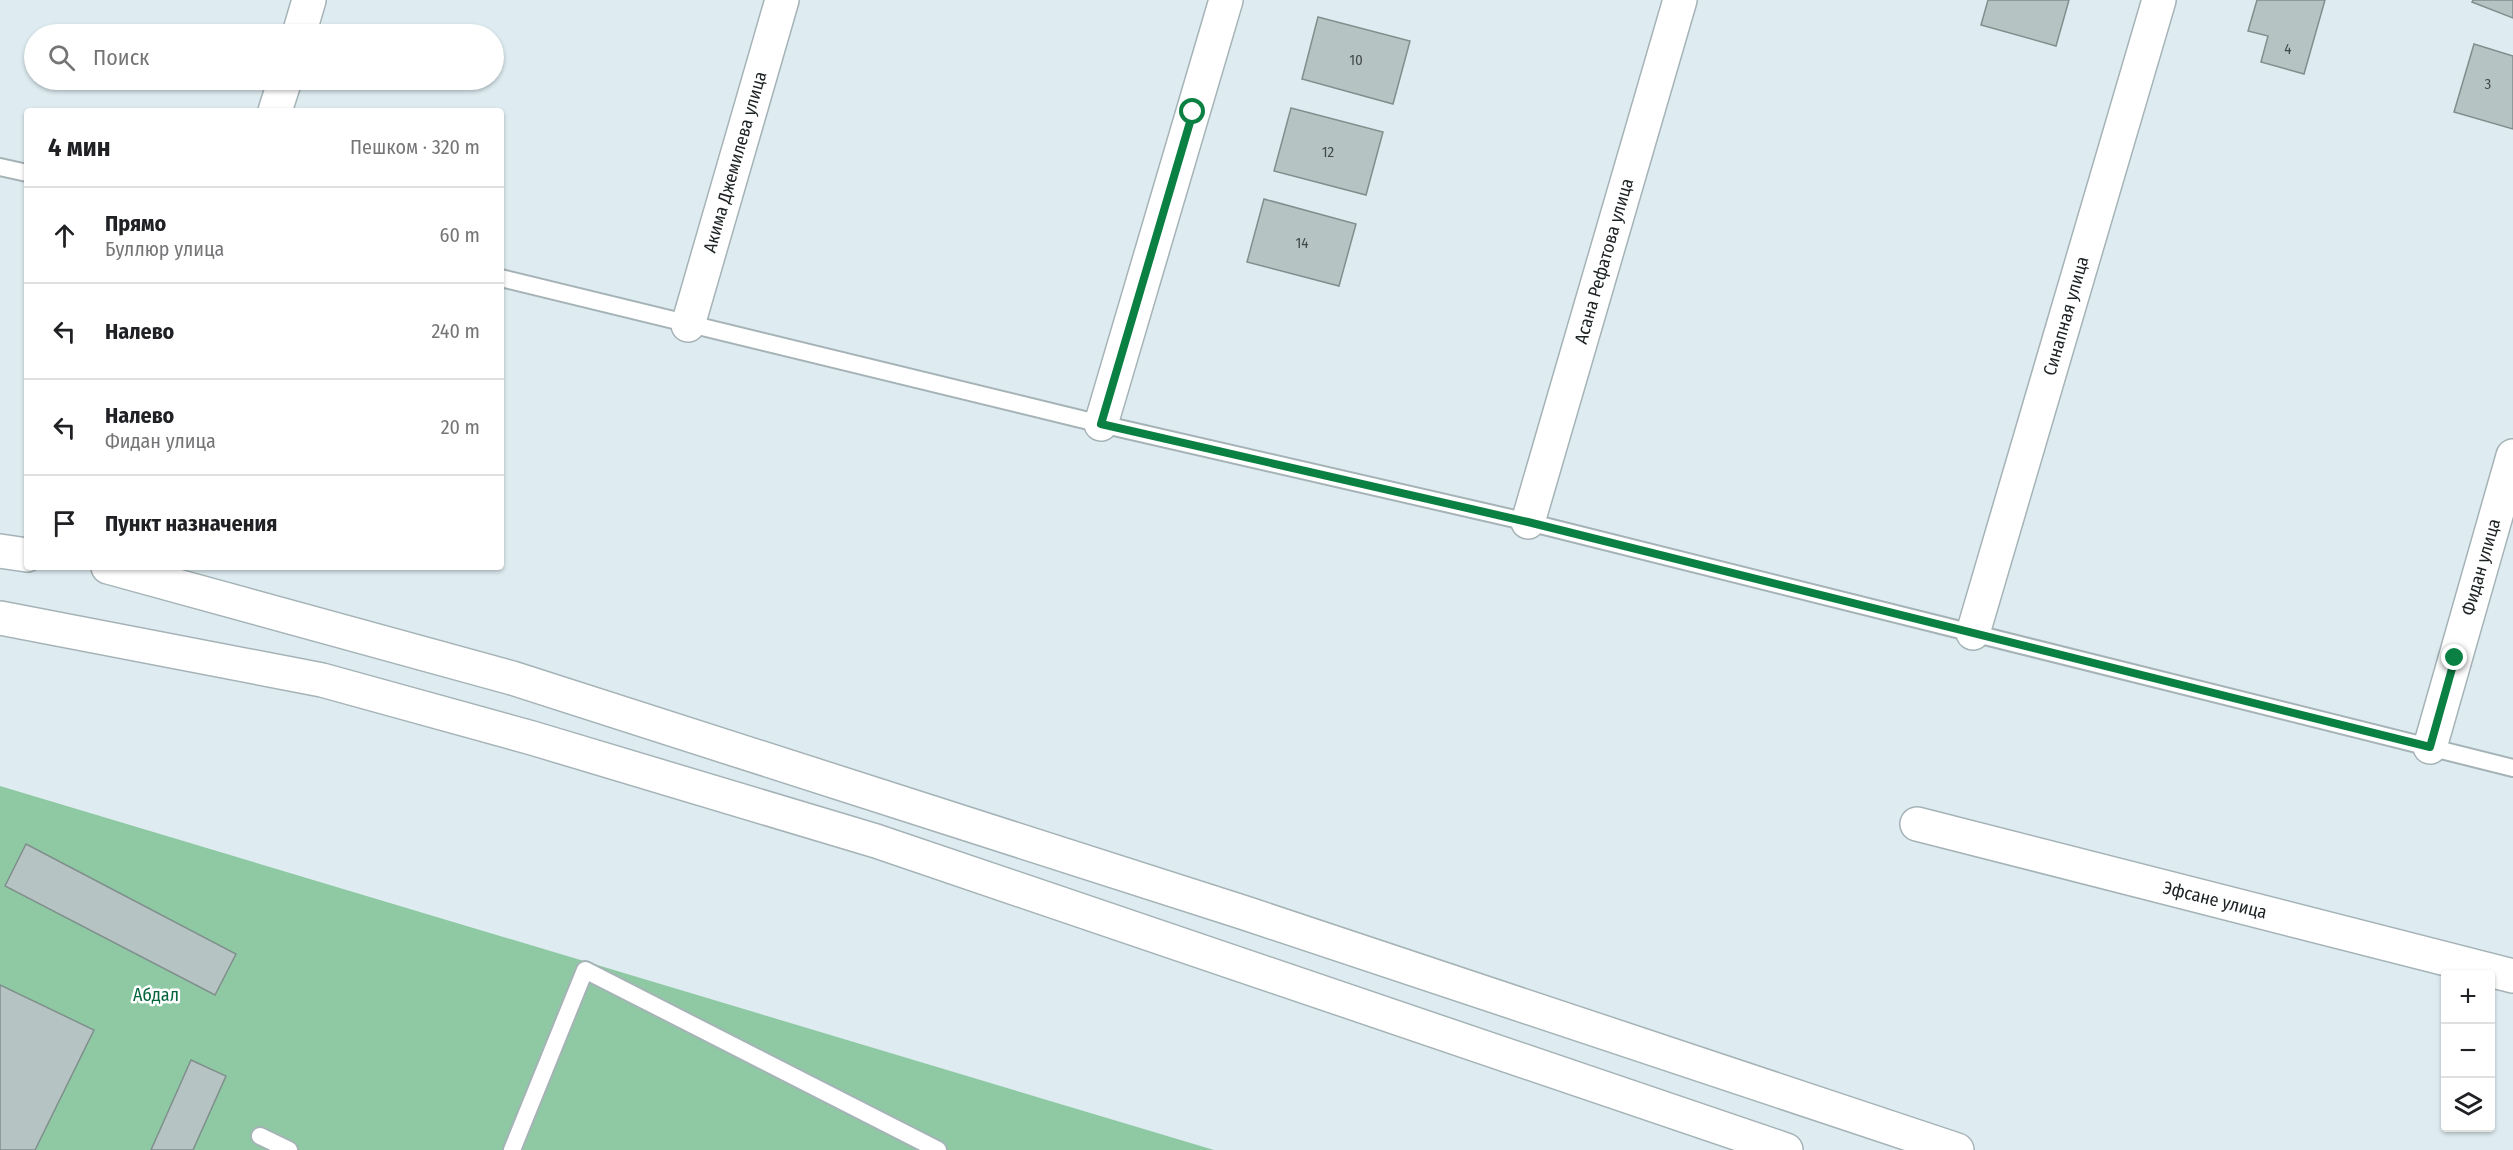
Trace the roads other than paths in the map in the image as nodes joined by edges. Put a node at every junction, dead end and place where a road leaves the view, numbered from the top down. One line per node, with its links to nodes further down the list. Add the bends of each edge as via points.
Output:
1 (309, 0): 6 (main road)
2 (782, 0): 12 (main road, Акима Джемилева улица)
3 (1226, 0): 13 (main road)
4 (1680, 0): 15 (main road, Асана Рефатова улица)
5 (2159, 0): 20 (main road, Синапная улица)
6 (302, 24)
7 (282, 90): 8 (main road)
8 (276, 108)
9 (0, 167): 10 (lane)
10 (24, 172)
11 (504, 280): 12 (lane)
12 (688, 325): 13 (lane)
13 (1101, 424): 15 (lane)
14 (2513, 456): 21 (main road, Фидан улица)
15 (1528, 522): 20 (lane)
16 (0, 551): 17 (main road)
17 (24, 555)
18 (119, 570): 30 (main road, via 512,678 1245,913)
19 (0, 618): 29 (main road, via 322,680 532,738 876,841)
20 (1973, 633): 21 (lane)
21 (2430, 747): 22 (lane)
22 (2513, 768)
23 (1917, 824): 24 (main road, Эфсане улица)
24 (2513, 976)
25 (260, 1136): 26 (lane)
26 (289, 1150)
27 (512, 1150): 28 (lane, via 585,969)
28 (938, 1150)
29 (1786, 1150)
30 (1957, 1150)

